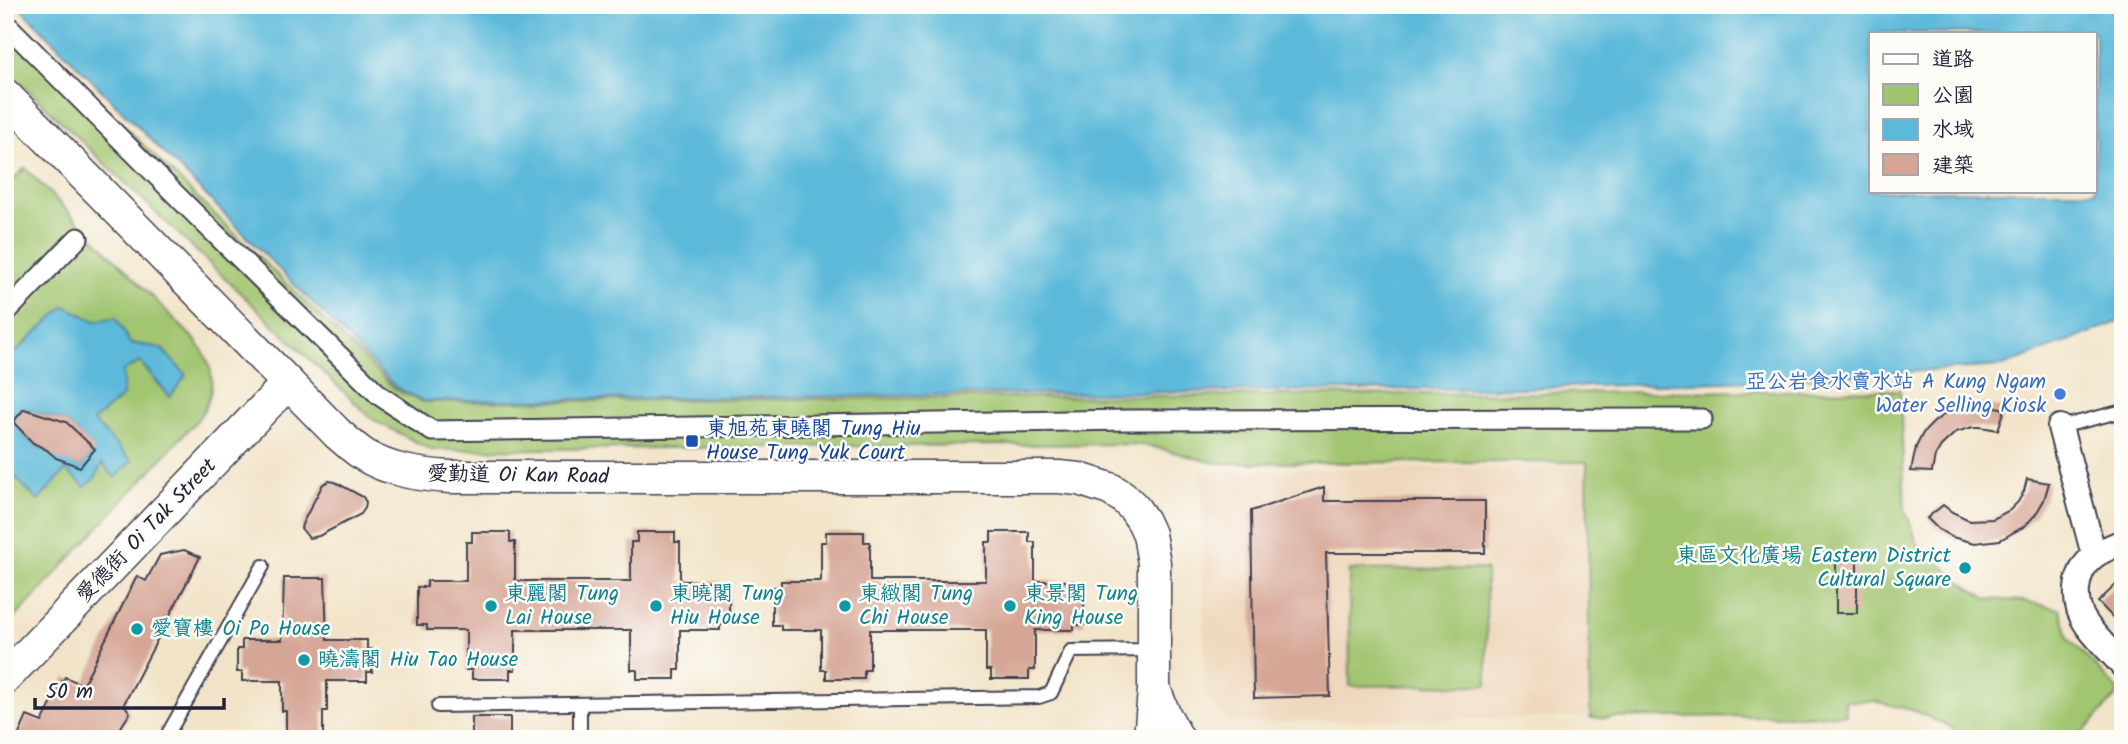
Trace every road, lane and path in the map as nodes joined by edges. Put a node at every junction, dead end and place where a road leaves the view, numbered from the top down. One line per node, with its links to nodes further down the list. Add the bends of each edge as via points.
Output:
1 (5, 23): 7 (street, via 379,395 432,431 1128,420)
2 (5, 94): 5 (street, 愛勤道 Oi Kan Road)
3 (78, 238): 4 (street)
4 (5, 313)
5 (288, 383): 12 (street, 愛勤道 Oi Kan Road, via 365,456 419,475 1059,477 1103,486 1134,508 1153,548); 14 (street, 愛德街 Oi Tak Street)
6 (2123, 411): 8 (lane)
7 (1702, 419)
8 (2060, 426): 10 (street)
9 (2123, 542): 10 (street)
10 (2094, 555): 13 (street, via 2080,574 2080,614)
11 (263, 566): 18 (lane)
12 (1154, 650): 15 (street); 16 (lane, via 1070,651 1051,693 1039,697)
13 (2123, 666)
14 (5, 678)
15 (1154, 690): 20 (street); 21 (street)
16 (580, 704): 17 (lane); 19 (lane)
17 (438, 706)
18 (165, 739)
19 (580, 739)
20 (1150, 739)
21 (1178, 739)

